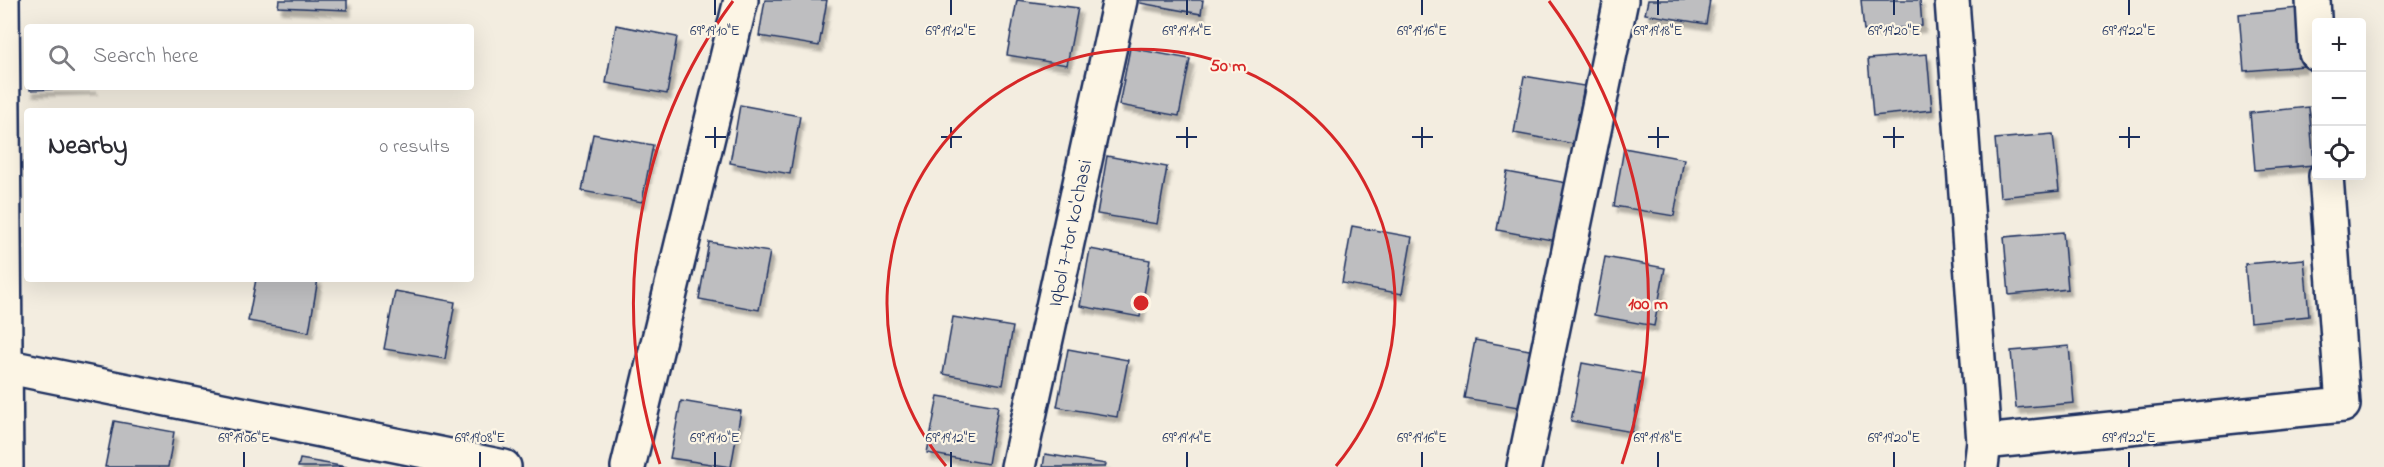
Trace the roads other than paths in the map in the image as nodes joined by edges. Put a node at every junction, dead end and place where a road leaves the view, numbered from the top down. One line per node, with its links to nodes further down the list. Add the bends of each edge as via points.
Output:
1 (2, 0): 9 (street)
2 (741, 0): 13 (street)
3 (1120, 0): 14 (street, Iqbol 7-tor ko'chasi)
4 (1621, 0): 15 (street)
5 (1952, 0): 10 (street)
6 (2313, 0): 7 (street)
7 (2314, 18)
8 (2326, 180): 10 (street, via 2343,405)
9 (4, 366): 11 (street); 12 (street)
10 (1983, 455)
11 (6, 467)
12 (504, 467)
13 (628, 467)
14 (1018, 467)
15 (1524, 467)

